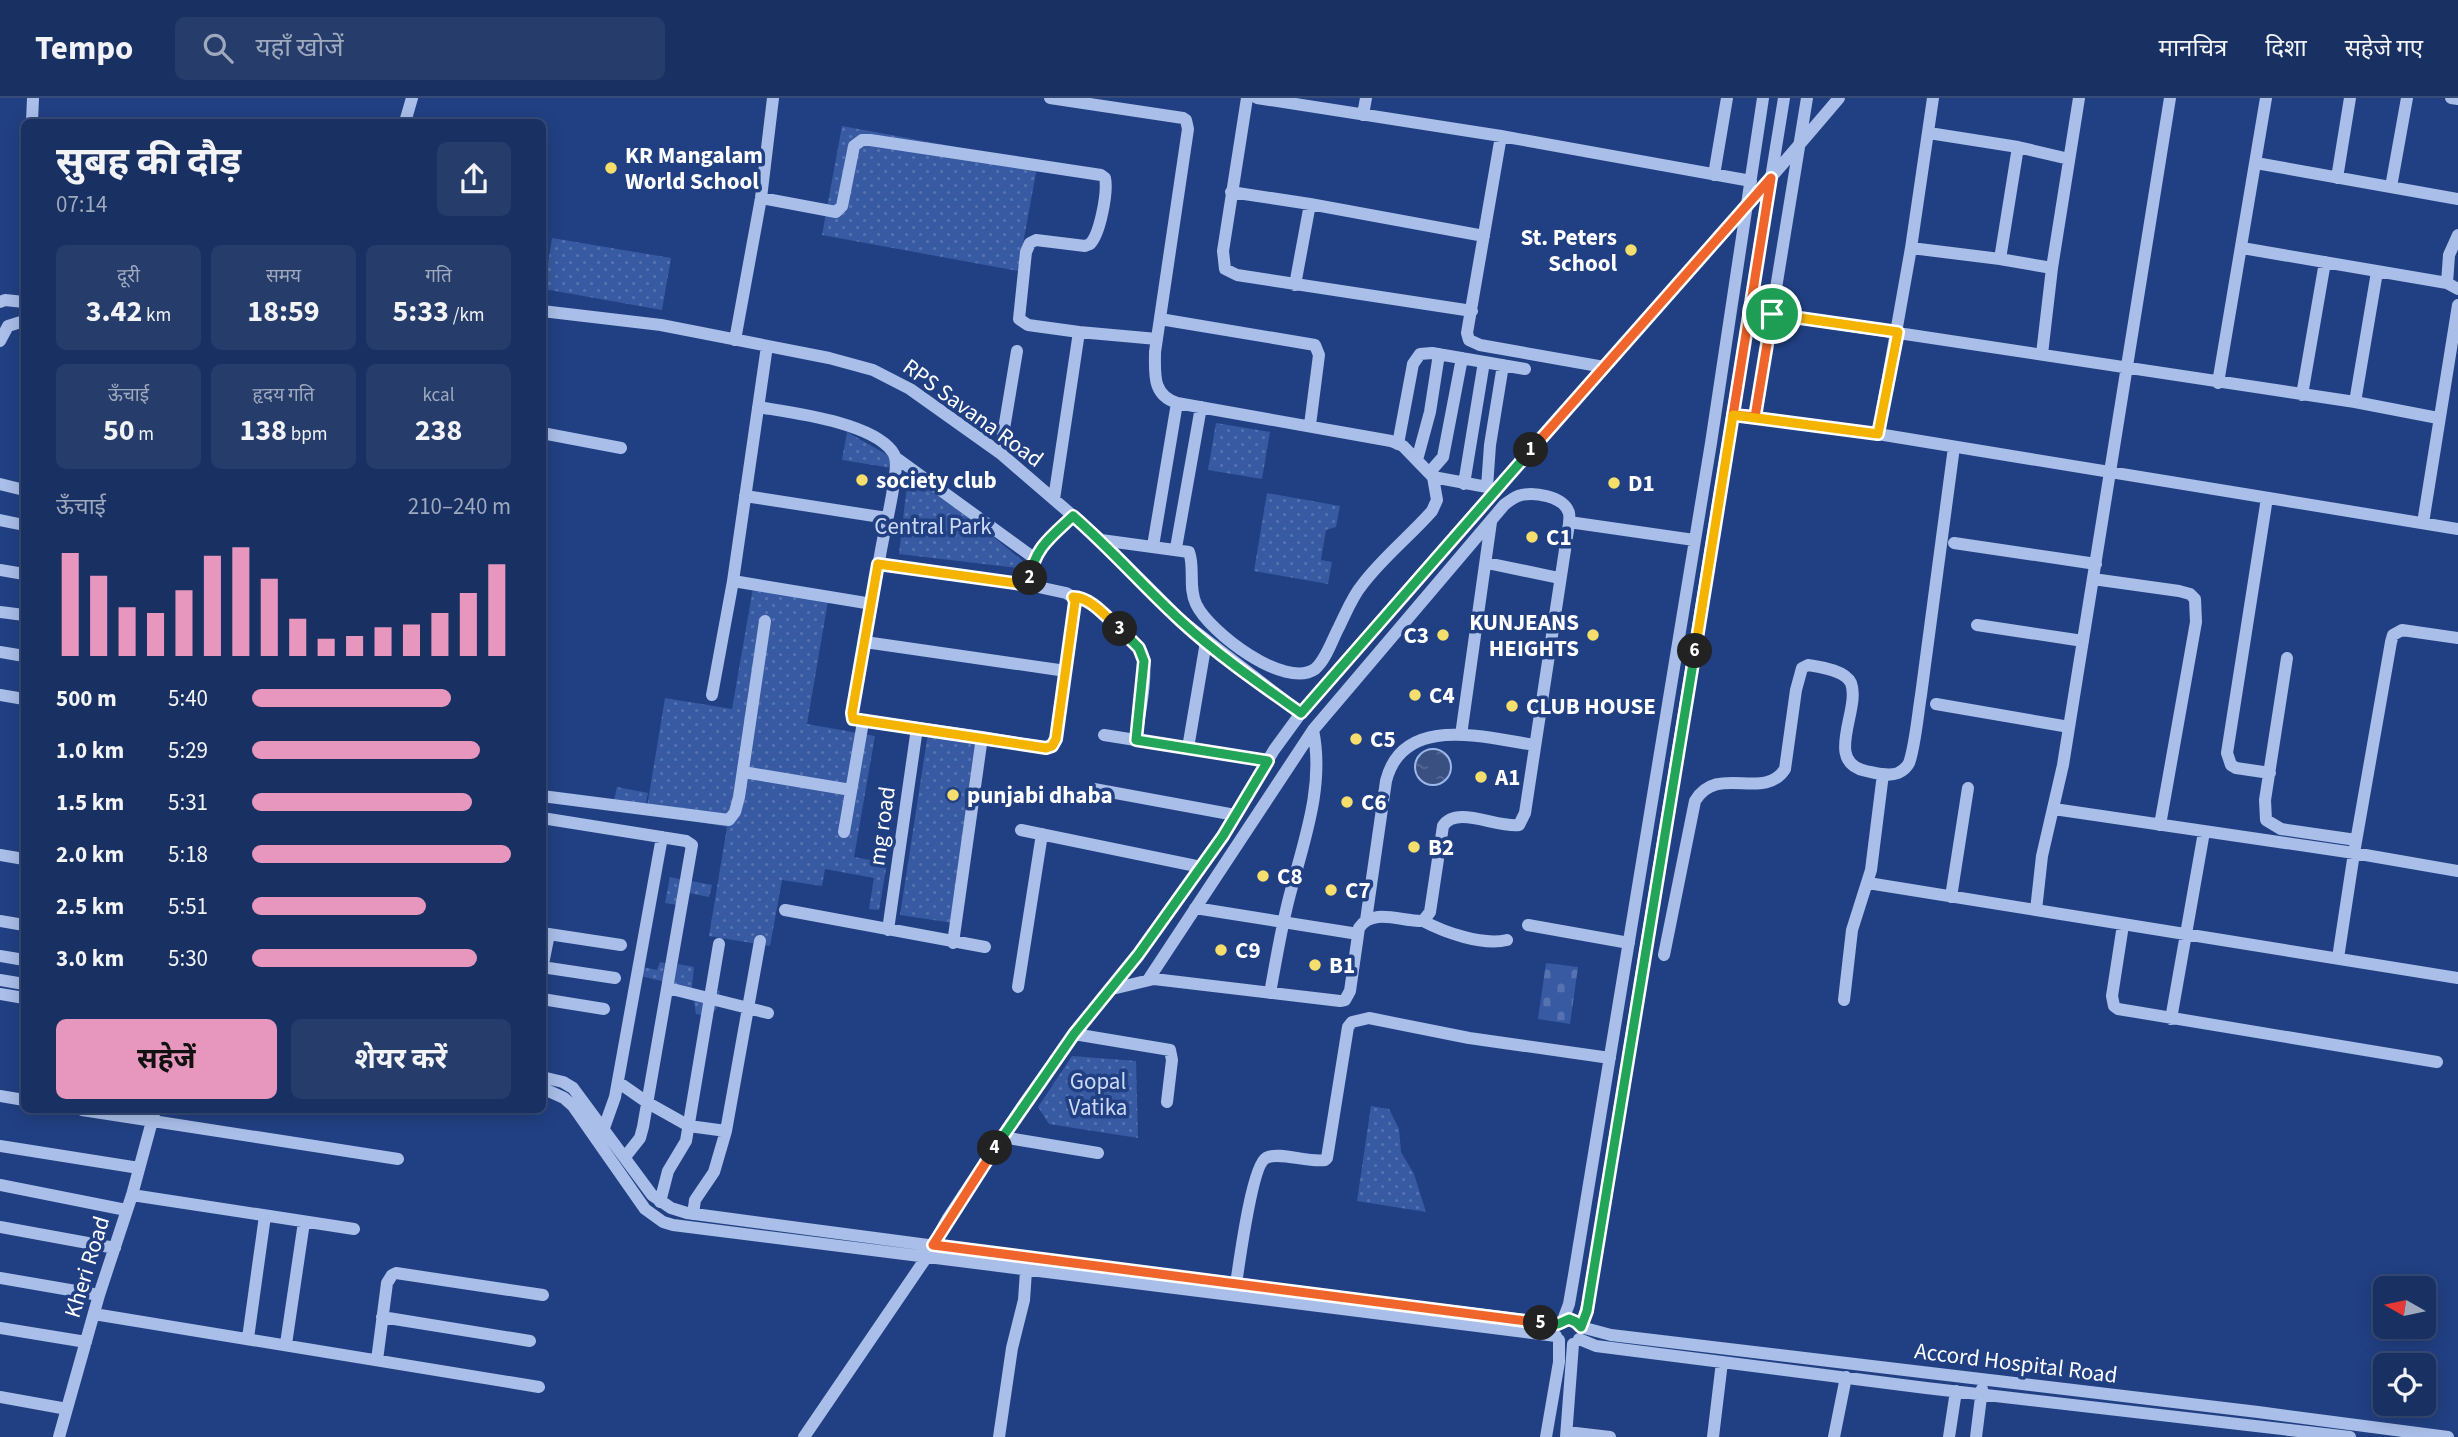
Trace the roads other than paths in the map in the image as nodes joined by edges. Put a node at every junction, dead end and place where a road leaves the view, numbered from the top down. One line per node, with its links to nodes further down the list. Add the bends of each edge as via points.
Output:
1 (33, 98): 22 (street)
2 (412, 98): 23 (street)
3 (773, 98): 36 (street)
4 (1050, 98): 56 (street, via 1186,120)
5 (1247, 98): 35 (street)
6 (1256, 98): 21 (street)
7 (1366, 98): 21 (street)
8 (1727, 98): 30 (street)
9 (1763, 98): 33 (street)
10 (1784, 98): 31 (street)
11 (1807, 98): 26 (street)
12 (1839, 98): 26 (street)
13 (1933, 98): 24 (street)
14 (2079, 98): 28 (street)
15 (2170, 98): 71 (street)
16 (2266, 98): 29 (street)
17 (2350, 98): 32 (street)
18 (2407, 98): 34 (street)
19 (2451, 98): 20 (street)
20 (2458, 99)
21 (1363, 115): 25 (street)
22 (32, 119)
23 (406, 119)
24 (1929, 133): 27 (street); 42 (street)
25 (1501, 136): 30 (street); 41 (street)
26 (1799, 145): 31 (street); 55 (street)
27 (2018, 147): 28 (street); 44 (street)
28 (2069, 159): 46 (street)
29 (2256, 163): 32 (street); 43 (street)
30 (1714, 175): 33 (street)
31 (1771, 178): 39 (street); 79 (street)
32 (2337, 178): 34 (street)
33 (1751, 181): 39 (street)
34 (2391, 187): 37 (street)
35 (1231, 192): 38 (street); 48 (street, via 1225,269)
36 (761, 198): 58 (street, via 836,212 842,206 854,146 870,139 1101,175 1105,190 1097,233 1090,244 1036,240 1026,252 1019,319 1028,325); 61 (street)
37 (2458, 199)
38 (1310, 204): 41 (street); 48 (street)
39 (1744, 210): 70 (street); 108 (street)
40 (2458, 235): 49 (street, via 2449,256)
41 (1484, 236): 54 (street)
42 (1911, 248): 44 (street); 59 (street)
43 (2242, 248): 45 (street); 73 (street)
44 (2000, 259): 46 (street)
45 (2325, 262): 47 (street); 74 (street)
46 (2052, 268): 66 (street)
47 (2377, 272): 49 (street); 75 (street)
48 (1295, 285): 54 (street)
49 (2452, 286)
50 (0, 302): 51 (street)
51 (21, 302)
52 (2458, 305): 81 (street)
53 (546, 311): 61 (street, RPS Savana Road)
54 (1472, 311): 70 (street, via 1467,334 1473,343)
55 (1772, 314): 59 (street); 80 (street)
56 (1160, 318): 60 (street); 82 (street, via 1314,345 1319,355)
57 (21, 322): 62 (street, via 8,326)
58 (1079, 332): 60 (street); 98 (street)
59 (1898, 332): 66 (street); 84 (street)
60 (1157, 339): 76 (street, via 1159,392)
61 (735, 340): 63 (street, RPS Savana Road)
62 (0, 341)
63 (766, 346): 77 (street); 88 (street, RPS Savana Road, via 873,370 910,389)
64 (1017, 351): 88 (street)
65 (1439, 354): 67 (street); 85 (street, via 1420,354 1413,364); 90 (street)
66 (2042, 354): 71 (street)
67 (1462, 358): 68 (street); 92 (street, via 1443,457)
68 (1484, 362): 69 (street); 94 (street)
69 (1503, 365): 72 (street); 94 (street, via 1487,487)
70 (1604, 367): 140 (street)
71 (2127, 367): 73 (street); 91 (street)
72 (1525, 369)
73 (2218, 383): 74 (street)
74 (2302, 395): 75 (street)
75 (2355, 402): 81 (street)
76 (1177, 403): 78 (street); 110 (street)
77 (758, 407): 89 (street, via 846,425 876,438); 96 (street)
78 (1201, 407): 82 (street); 111 (street)
79 (1733, 415): 80 (street); 261 (street, via 1588,1303)
80 (1755, 417): 84 (street)
81 (2438, 418): 104 (street)
82 (1310, 425): 85 (street)
83 (546, 433): 86 (street)
84 (1878, 434): 87 (street)
85 (1398, 444): 90 (street)
86 (621, 447)
87 (1954, 447): 91 (street); 153 (street, via 1909,762 1899,773)
88 (1000, 453): 98 (street, RPS Savana Road)
89 (895, 457): 100 (street); 112 (street)
90 (1417, 460): 92 (street)
91 (2111, 474): 97 (street); 115 (street)
92 (1431, 475): 94 (street); 111 (street, via 1437,500 1432,511 1360,586 1320,664 1307,673 1266,664 1234,645 1205,619 1192,592 1191,555)
93 (0, 484): 95 (street)
94 (1464, 484)
95 (21, 489)
96 (745, 496): 100 (street); 120 (street)
97 (2267, 498): 104 (street); 154 (street, via 2227,753 2236,768)
98 (1054, 499): 99 (street, RPS Savana Road)
99 (1073, 516): 107 (street, RPS Savana Road); 112 (street)
100 (887, 518): 114 (street)
101 (0, 520): 105 (street)
102 (1491, 522): 103 (street, via 1511,500 1531,494 1563,504); 113 (street); 144 (street)
103 (1569, 522): 108 (street); 118 (street)
104 (2423, 523): 106 (street)
105 (21, 524)
106 (2458, 529)
107 (1101, 540): 110 (street); 131 (street, RPS Savana Road)
108 (1694, 540): 192 (street)
109 (1954, 543): 115 (street)
110 (1153, 545): 111 (street)
111 (1176, 548)
112 (1034, 558): 121 (street)
113 (1487, 563): 118 (street); 146 (street)
114 (878, 564): 121 (street); 123 (street)
115 (2096, 564): 119 (street)
116 (0, 570): 117 (street)
117 (21, 574)
118 (1559, 578): 149 (street)
119 (2094, 579): 129 (street); 162 (street, via 2179,590 2196,599 2196,622)
120 (733, 581): 123 (street); 137 (street)
121 (1029, 585): 122 (street)
122 (1073, 597): 135 (street); 148 (street, via 1094,607 1132,639 1142,654)
123 (872, 604): 130 (street)
124 (0, 611): 125 (street)
125 (21, 614)
126 (765, 621): 152 (street)
127 (1977, 625): 129 (street)
128 (2458, 638): 168 (street, via 2402,630 2393,635)
129 (2083, 641): 142 (street)
130 (865, 642): 135 (street); 141 (street, via 852,713 853,719)
131 (1206, 642): 140 (street, RPS Savana Road); 150 (street)
132 (0, 652): 133 (street)
133 (21, 656)
134 (2287, 658): 154 (street)
135 (1066, 671): 147 (street, via 1052,746)
136 (0, 695): 138 (street)
137 (712, 695)
138 (21, 698)
139 (1936, 704): 142 (street)
140 (1301, 713): 151 (street)
141 (863, 722): 143 (street); 157 (street)
142 (2069, 727): 159 (street)
143 (917, 728): 147 (street); 185 (street, mg road)
144 (1313, 730): 175 (street); 181 (street, via 1315,788)
145 (1104, 735): 148 (street)
146 (1461, 735): 149 (street); 179 (street, via 1414,742 1392,764)
147 (982, 737): 191 (street)
148 (1136, 740): 150 (street)
149 (1535, 745): 180 (street, via 1525,813 1519,825 1458,816 1443,826 1432,906)
150 (1188, 748): 151 (street)
151 (1268, 761): 160 (street)
152 (743, 772): 157 (street); 158 (street, via 735,812 725,821)
153 (1883, 774): 173 (street); 196 (street, via 1862,770 1846,757 1853,696 1847,677 1821,667 1802,668 1785,769 1779,778 1708,785 1695,801)
154 (2270, 774): 168 (street, via 2266,820 2281,829)
155 (1968, 788): 174 (street)
156 (1094, 789): 160 (street)
157 (850, 790): 164 (street)
158 (546, 797)
159 (2054, 809): 162 (street); 177 (street, via 2042,856)
160 (1235, 815): 171 (street)
161 (546, 819): 167 (street)
162 (2160, 825): 165 (street)
163 (1021, 830): 166 (street)
164 (844, 832)
165 (2204, 832): 168 (street); 188 (street)
166 (1042, 834): 171 (street); 207 (street)
167 (663, 837): 206 (street, via 686,841 693,849); 223 (street)
168 (2355, 847): 172 (street); 198 (street)
169 (0, 855): 170 (street)
170 (21, 858)
171 (1200, 867): 208 (street)
172 (2458, 872)
173 (1868, 883): 174 (street); 214 (street, via 1852,930)
174 (1951, 897): 177 (street)
175 (1195, 908): 181 (street); 204 (street)
176 (785, 910): 185 (street)
177 (2036, 910): 184 (street)
178 (0, 920): 182 (street)
179 (1366, 920): 180 (street, via 1374,916); 187 (street)
180 (1423, 921): 189 (street, via 1452,934 1493,942)
181 (1283, 923): 187 (street); 209 (street)
182 (21, 924)
183 (1528, 925): 192 (street)
184 (2123, 925): 188 (street); 218 (street, via 2114,1006)
185 (888, 930): 191 (street)
186 (546, 933): 194 (street)
187 (1358, 934): 209 (street, via 1345,1000)
188 (2185, 935): 198 (street); 218 (street)
189 (1507, 940)
190 (760, 941): 216 (street)
191 (953, 943): 195 (street)
192 (1629, 943): 220 (street)
193 (719, 944): 212 (street)
194 (621, 945)
195 (985, 947)
196 (1664, 955)
197 (0, 957): 199 (street)
198 (2339, 958): 202 (street)
199 (21, 960)
200 (546, 968): 201 (street)
201 (615, 978)
202 (2458, 978)
203 (0, 980): 205 (street)
204 (1148, 980): 208 (street); 209 (street)
205 (21, 984)
206 (668, 988): 212 (street); 228 (street)
207 (1018, 988)
208 (1112, 989): 219 (street)
209 (1270, 993)
210 (0, 995): 211 (street)
211 (21, 998)
212 (711, 999): 216 (street); 231 (street)
213 (546, 1000): 215 (street)
214 (1844, 1000)
215 (604, 1009)
216 (748, 1009): 217 (street); 233 (street)
217 (768, 1013)
218 (2171, 1019): 221 (street)
219 (1074, 1034): 227 (street, via 1170,1050); 234 (street)
220 (1611, 1058): 254 (street, via 1369,1018 1352,1022 1327,1158 1271,1156 1262,1160); 260 (street, via 1569,1304)
221 (2437, 1062)
222 (546, 1078): 232 (street, via 573,1088)
223 (618, 1082): 228 (street); 232 (street)
224 (546, 1090): 251 (street, via 573,1106 645,1209 663,1222)
225 (0, 1097): 226 (street)
226 (21, 1100)
227 (1167, 1102)
228 (648, 1103): 231 (street); 237 (street, via 640,1138)
229 (125, 1113): 230 (street)
230 (153, 1115): 238 (street); 239 (street, Kheri Road)
231 (689, 1126): 233 (street); 242 (street, via 686,1141 668,1171)
232 (604, 1128): 237 (street)
233 (726, 1131): 244 (street, via 714,1172 695,1200)
234 (1002, 1138): 236 (street); 249 (street)
235 (0, 1146): 239 (street)
236 (1098, 1153)
237 (625, 1157): 242 (street)
238 (398, 1159)
239 (139, 1168): 241 (street, Kheri Road)
240 (0, 1185): 243 (street)
241 (132, 1195): 243 (street, Kheri Road); 245 (street)
242 (660, 1202): 244 (street)
243 (127, 1210): 250 (street, Kheri Road)
244 (693, 1214): 249 (street)
245 (265, 1216): 246 (street); 262 (street)
246 (304, 1222): 248 (street); 265 (street)
247 (0, 1227): 250 (street)
248 (354, 1229)
249 (933, 1245): 251 (street); 254 (street)
250 (115, 1248): 255 (street, Kheri Road)
251 (926, 1258): 252 (street); 278 (street)
252 (1026, 1271): 260 (street); 279 (street)
253 (0, 1278): 255 (street)
254 (1236, 1284): 260 (street)
255 (99, 1295): 257 (street, Kheri Road)
256 (543, 1295): 258 (street, via 397,1273 388,1279)
257 (94, 1314): 262 (street); 264 (street, Kheri Road)
258 (382, 1317): 263 (street); 266 (street)
259 (0, 1328): 264 (street)
260 (1559, 1330): 261 (street, via 1565,1345); 261 (street, via 1573,1320); 280 (street, via 1559,1362)
261 (1578, 1337): 267 (street, via 1596,1346); 269 (street, Accord Hospital Road, via 1611,1335); 275 (street)
262 (248, 1338): 265 (street)
263 (530, 1341)
264 (86, 1342): 274 (street, Kheri Road)
265 (286, 1344): 266 (street)
266 (377, 1360): 270 (street)
267 (1722, 1362): 268 (street); 282 (street)
268 (1846, 1377): 271 (street); 283 (street)
269 (1984, 1380): 272 (street); 287 (street, Accord Hospital Road)
270 (539, 1387)
271 (1955, 1391): 272 (street); 284 (street)
272 (1981, 1394): 285 (street); 286 (street)
273 (0, 1397): 274 (street)
274 (67, 1409): 277 (street, Kheri Road)
275 (1567, 1434): 276 (street)
276 (1595, 1436): 281 (street)
277 (59, 1437)
278 (804, 1437)
279 (999, 1437)
280 (1546, 1437)
281 (1610, 1437)
282 (1713, 1437)
283 (1835, 1437)
284 (1949, 1437)
285 (1976, 1437)
286 (2350, 1437)
287 (2448, 1437)

